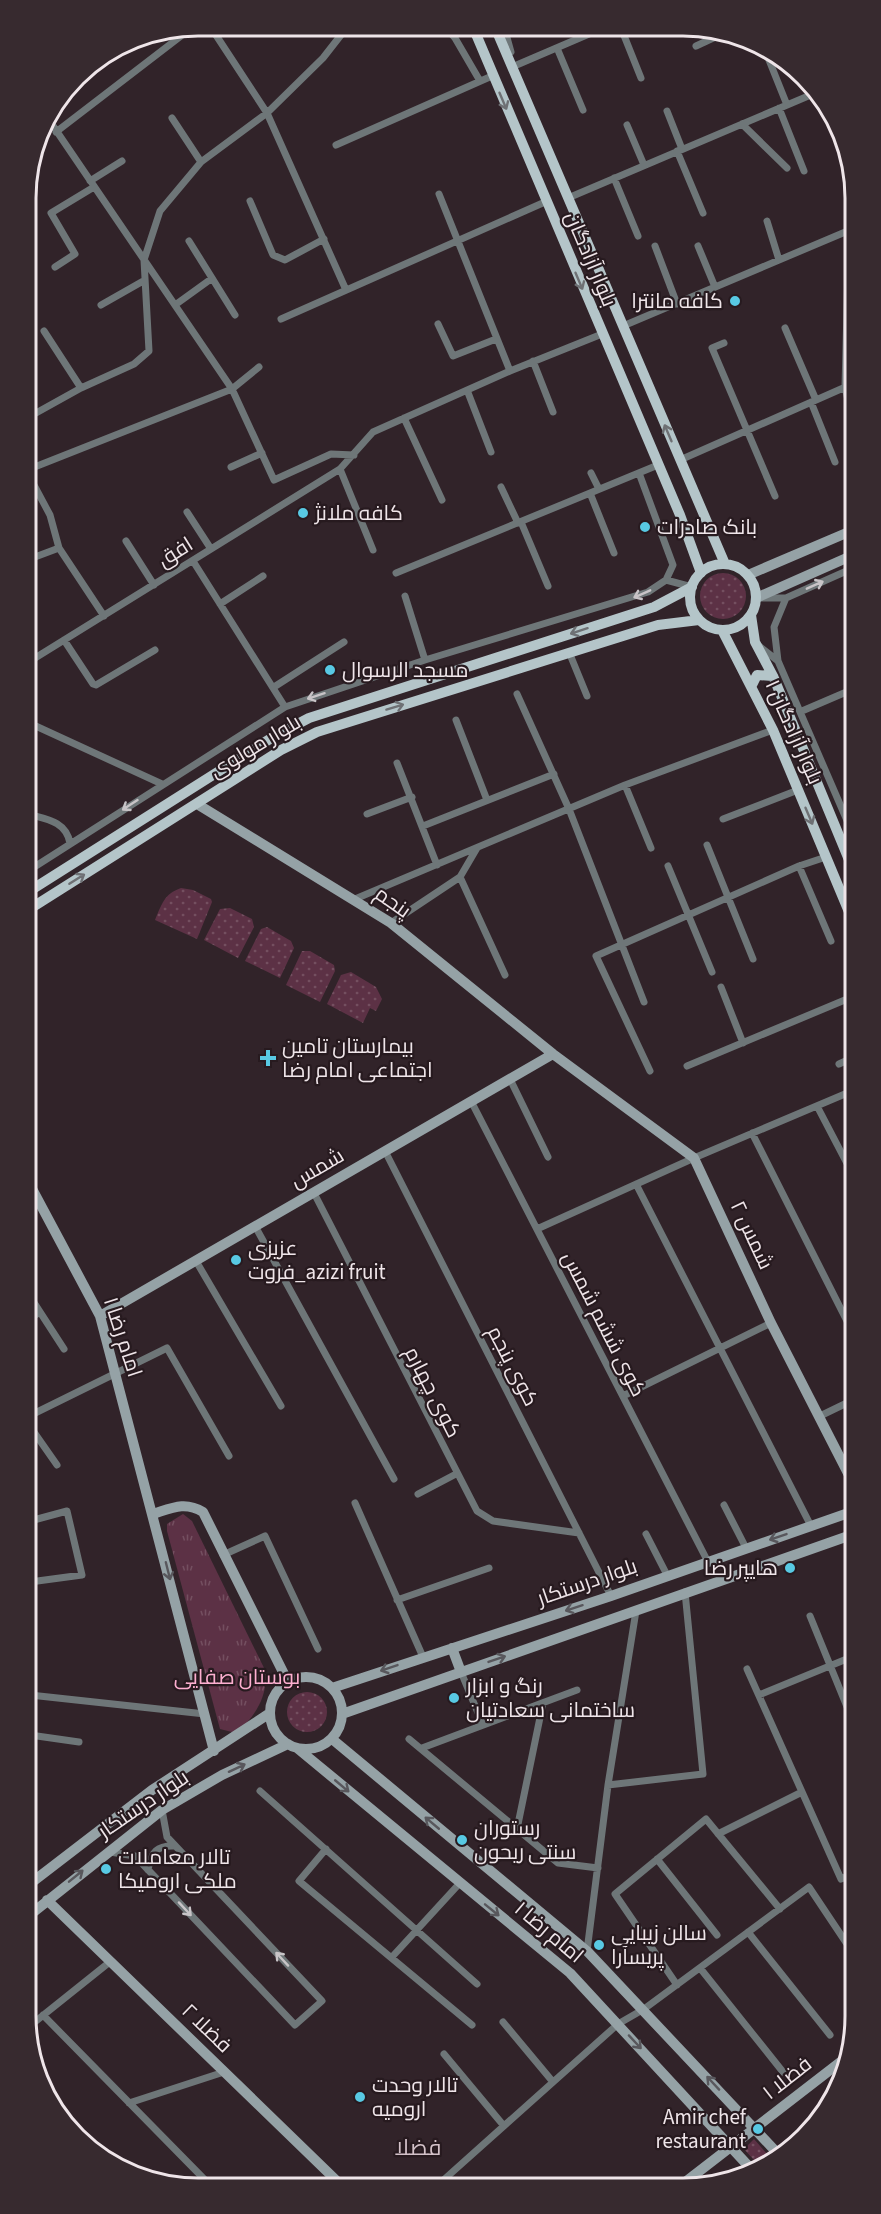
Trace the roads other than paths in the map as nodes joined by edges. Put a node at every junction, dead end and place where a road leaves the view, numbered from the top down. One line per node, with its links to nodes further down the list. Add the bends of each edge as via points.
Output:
1 (217, 36): 23 (street)
2 (340, 36): 23 (street)
3 (453, 36): 17 (street)
4 (476, 36): 15 (main road, بلوار آزادگان)
5 (499, 36): 14 (main road, بلوار آزادگان)
6 (506, 36): 14 (street)
7 (585, 36): 12 (street)
8 (624, 36): 16 (street)
9 (180, 37): 28 (street)
10 (712, 39): 11 (street)
11 (696, 46)
12 (557, 48): 14 (street); 21 (street)
13 (769, 61): 19 (street)
14 (514, 66): 39 (main road, بلوار آزادگان)
15 (492, 76): 17 (street); 41 (main road, بلوار آزادگان, one-way to 41)
16 (641, 78)
17 (480, 81): 29 (street)
18 (809, 96): 19 (street)
19 (787, 105): 20 (street)
20 (778, 108): 25 (street); 35 (street)
21 (583, 110)
22 (667, 111): 30 (street)
23 (267, 113): 32 (street); 46 (street)
24 (172, 117): 32 (street)
25 (742, 124): 30 (street); 34 (street)
26 (627, 125): 33 (street)
27 (53, 127): 28 (street)
28 (56, 132): 37 (street)
29 (336, 145)
30 (680, 150): 33 (street); 42 (street)
31 (122, 161): 37 (street)
32 (201, 162): 51 (street, via 160,211)
33 (644, 165): 36 (street)
34 (787, 168)
35 (804, 171)
36 (614, 178): 39 (street); 45 (street)
37 (92, 184): 51 (street); 53 (street, via 51,213 75,254)
38 (439, 194): 48 (street)
39 (570, 197): 64 (main road, بلوار آزادگان)
40 (250, 201): 46 (street, via 273,255 279,258 285,260)
41 (545, 202): 48 (street); 67 (main road, بلوار آزادگان, one-way to 67)
42 (703, 213)
43 (767, 221): 52 (street)
44 (845, 232): 52 (street)
45 (638, 236)
46 (324, 238): 57 (street)
47 (189, 241): 54 (street)
48 (457, 241): 57 (street); 68 (street)
49 (655, 246): 58 (street)
50 (698, 246): 56 (street)
51 (144, 260): 55 (street); 60 (street)
52 (779, 260): 56 (street)
53 (55, 267)
54 (211, 279): 60 (street); 61 (street)
55 (145, 280): 59 (street); 74 (street, via 149,351 134,364)
56 (715, 287): 58 (street)
57 (346, 290): 62 (street)
58 (677, 303): 64 (street)
59 (102, 304)
60 (175, 305): 75 (street)
61 (235, 315)
62 (281, 319)
63 (438, 324): 68 (street, via 453,356)
64 (625, 325): 85 (main road, بلوار آزادگان, one-way to 64)
65 (785, 327): 77 (street)
66 (44, 331): 74 (street)
67 (602, 334): 70 (street); 88 (main road, بلوار آزادگان)
68 (496, 339): 72 (street)
69 (724, 343): 81 (street, via 712,348)
70 (533, 361): 72 (street); 78 (street)
71 (259, 367): 75 (street)
72 (510, 371): 76 (street)
73 (845, 387): 77 (street)
74 (81, 388): 79 (street)
75 (232, 388): 83 (street); 87 (street)
76 (467, 390): 80 (street); 82 (street)
77 (814, 401): 81 (street); 86 (street)
78 (554, 412)
79 (36, 413)
80 (404, 418): 84 (street, via 373,432); 98 (street)
81 (748, 430): 85 (street); 97 (street)
82 (491, 452)
83 (262, 453): 84 (street, via 274,480 331,454); 89 (street)
84 (354, 455): 90 (street)
85 (680, 460): 99 (main road, بلوار آزادگان)
86 (835, 462)
87 (36, 464)
88 (658, 465): 92 (street); 101 (main road, بلوار آزادگان)
89 (231, 467)
90 (340, 470): 106 (street, افق); 107 (street)
91 (591, 473): 95 (street)
92 (639, 473): 95 (street); 118 (street, via 669,549 673,565)
93 (36, 486): 105 (street, via 50,515)
94 (501, 487): 102 (street)
95 (599, 489): 96 (street)
96 (590, 493): 102 (street); 108 (street)
97 (775, 496)
98 (442, 500)
99 (699, 507): 101 (main road); 112 (main road, بلوار آزادگان)
100 (187, 512): 106 (street)
101 (680, 515): 115 (main road, بلوار آزادگان)
102 (519, 522): 114 (street); 120 (street)
103 (845, 534): 116 (main road)
104 (126, 541): 119 (street)
105 (59, 548): 109 (street); 128 (street)
106 (211, 549): 111 (street, افق)
107 (373, 550)
108 (614, 553)
109 (36, 557)
110 (845, 559): 123 (main road)
111 (193, 561): 119 (street, افق); 125 (street)
112 (724, 564): 115 (main road); 116 (main road)
113 (845, 572): 124 (street, one-way to 113)
114 (396, 573)
115 (701, 573): 121 (main road)
116 (747, 575): 123 (main road, via 753,582)
117 (263, 576): 125 (street)
118 (666, 580): 121 (street); 138 (street, one-way to 138, via 620,603)
119 (153, 585): 128 (street, افق)
120 (548, 586)
121 (692, 587): 126 (main road, بلوار مولوی); 129 (main road, via 692,608)
122 (405, 596): 138 (street)
123 (756, 598): 124 (street); 127 (main road)
124 (786, 598): 139 (street, via 774,627)
125 (220, 604): 142 (street)
126 (637, 613): 131 (main road, via 644,620); 151 (main road, بلوار مولوی, one-way to 151, via 309,718)
127 (751, 615): 130 (main road, via 739,627); 134 (main road, بلوار آزادگان ۱)
128 (104, 616): 132 (street, افق)
129 (699, 620): 130 (main road); 131 (main road, بلوار مولوی)
130 (722, 630): 141 (main road, بلوار آزادگان ۱)
131 (643, 631): 136 (main road, بلوار مولوی)
132 (64, 640): 135 (street, via 96,685); 137 (street, افق)
133 (344, 642): 142 (street)
134 (755, 642): 139 (street); 140 (main road, بلوار آزادگان ۱)
135 (155, 650)
136 (568, 652): 145 (street); 152 (main road, بلوار مولوی, one-way to 136, via 317,732)
137 (36, 657)
138 (425, 660): 146 (street, one-way to 146)
139 (778, 661): 147 (street)
140 (773, 676): 141 (main road, via 757,675); 167 (main road, بلوار آزادگان ۱)
141 (752, 685): 150 (main road, بلوار آزادگان ۱)
142 (274, 687): 146 (street)
143 (845, 693): 147 (street)
144 (517, 694): 154 (street)
145 (587, 696)
146 (285, 707): 155 (street)
147 (802, 711): 163 (street)
148 (456, 720): 159 (street)
149 (36, 726): 155 (street)
150 (774, 730): 156 (street); 157 (main road, بلوار آزادگان ۱)
151 (273, 738): 152 (main road); 178 (main road, بلوار مولوی)
152 (281, 750): 160 (main road, بلوار مولوی)
153 (397, 763): 158 (street)
154 (554, 774): 159 (street); 161 (street)
155 (162, 784): 168 (street, one-way to 168)
156 (625, 785): 161 (street); 171 (street)
157 (798, 790): 165 (street); 172 (main road, بلوار آزادگان ۱, one-way to 172)
158 (412, 797): 162 (street); 166 (street)
159 (487, 800): 166 (street)
160 (197, 804): 180 (main road, پنجم); 182 (main road, بلوار مولوی, one-way to 160)
161 (569, 809): 170 (street); 186 (street)
162 (367, 814)
163 (845, 815)
164 (36, 816): 168 (street, via 60,825)
165 (723, 819)
166 (423, 826): 173 (street)
167 (845, 837)
168 (70, 843): 174 (street)
169 (707, 845): 179 (street)
170 (477, 848): 173 (street); 177 (street)
171 (651, 848)
172 (826, 857): 176 (street); 181 (main road, بلوار آزادگان ۱)
173 (437, 865): 180 (street)
174 (36, 866)
175 (668, 866): 183 (street)
176 (799, 866): 179 (street); 185 (street)
177 (460, 877): 184 (street); 189 (street)
178 (36, 887)
179 (728, 898): 183 (street); 187 (street)
180 (355, 899): 184 (main road, پنجم)
181 (845, 902)
182 (36, 905)
183 (689, 915): 186 (street); 188 (street)
184 (391, 923): 194 (main road, پنجم)
185 (831, 941)
186 (622, 945): 192 (street); 198 (street, via 596,956)
187 (753, 959)
188 (712, 972)
189 (505, 975)
190 (721, 987): 193 (street)
191 (845, 1001): 193 (street)
192 (644, 1002)
193 (742, 1043): 197 (street)
194 (553, 1054): 199 (main road, شمس); 206 (main road, شمس ۲)
195 (845, 1062): 196 (street)
196 (839, 1064)
197 (687, 1066)
198 (650, 1071)
199 (510, 1079): 201 (main road, شمس); 205 (street)
200 (845, 1094): 202 (street)
201 (471, 1101): 204 (main road, شمس); 212 (street, کوی ششم شمس)
202 (817, 1106): 203 (street); 207 (street)
203 (752, 1133): 206 (street); 218 (street)
204 (385, 1151): 209 (main road, شمس); 241 (street, کوی پنجم)
205 (549, 1157)
206 (694, 1158): 208 (street); 219 (main road, شمس ۲)
207 (845, 1160)
208 (636, 1184): 212 (street); 221 (street)
209 (314, 1192): 211 (main road, شمس); 232 (street, کوی چهارم)
210 (36, 1196): 217 (main road, امام رضا ۱)
211 (255, 1226): 213 (main road, شمس); 233 (street)
212 (537, 1229): 223 (street, کوی ششم شمس)
213 (195, 1261): 217 (main road, شمس); 225 (street)
214 (36, 1306): 215 (street)
215 (40, 1312): 216 (street); 220 (street)
216 (36, 1315)
217 (100, 1316): 222 (main road, امام رضا ۱)
218 (845, 1317)
219 (771, 1323): 221 (street); 227 (main road, شمس ۲)
220 (64, 1349)
221 (723, 1349): 223 (street); 240 (street)
222 (116, 1374): 226 (street); 229 (street, via 167,1348); 237 (main road, امام رضا ۱)
223 (622, 1396): 246 (street, کوی ششم شمس)
224 (845, 1404): 227 (street)
225 (281, 1406)
226 (36, 1413)
227 (820, 1416): 231 (main road, شمس ۲)
228 (36, 1435): 230 (street)
229 (229, 1456)
230 (57, 1466)
231 (845, 1467)
232 (456, 1474): 234 (street); 241 (street, کوی چهارم, via 485,1518)
233 (394, 1479)
234 (418, 1494)
235 (355, 1503): 252 (street)
236 (724, 1505): 244 (street)
237 (153, 1514): 245 (main road, via 180,1505 194,1506 203,1512); 270 (main road, امام رضا ۱, one-way to 270)
238 (845, 1514): 240 (main road, بلوار درستکار)
239 (36, 1519): 249 (street, via 67,1511 82,1575)
240 (811, 1526): 244 (main road, بلوار درستکار, one-way to 244)
241 (579, 1533): 251 (street, کوی پنجم)
242 (646, 1534): 248 (street)
243 (845, 1537): 250 (main road, بلوار درستکار)
244 (746, 1548): 246 (main road, بلوار درستکار)
245 (223, 1555): 256 (street, via 265,1536); 262 (main road)
246 (708, 1562): 248 (main road, بلوار درستکار)
247 (489, 1568): 252 (street)
248 (667, 1575): 251 (main road, بلوار درستکار)
249 (36, 1581)
250 (685, 1592): 253 (main road, بلوار درستکار); 280 (street, via 703,1774)
251 (611, 1596): 255 (main road, بلوار درستکار, one-way to 255)
252 (397, 1600): 257 (street)
253 (636, 1611): 261 (main road, بلوار درستکار, one-way to 253); 280 (street)
254 (810, 1616): 259 (street)
255 (452, 1648): 257 (main road, بلوار درستکار); 261 (main road)
256 (318, 1649)
257 (423, 1657): 263 (main road, بلوار درستکار, one-way to 263)
258 (845, 1660): 259 (street)
259 (830, 1666): 265 (street); 267 (street)
260 (747, 1669): 265 (street)
261 (460, 1672): 271 (main road, بلوار درستکار); 272 (street)
262 (288, 1682): 263 (main road, via 306,1677); 269 (main road, via 275,1695)
263 (332, 1688): 271 (main road, via 338,1695)
264 (577, 1690): 268 (street)
265 (759, 1695): 282 (street)
266 (36, 1696): 270 (street)
267 (845, 1702)
268 (543, 1703): 272 (street); 284 (street)
269 (270, 1713): 277 (main road, via 275,1731); 279 (main road, بلوار درستکار)
270 (205, 1714): 279 (main road, امام رضا ۱)
271 (342, 1714): 274 (main road)
272 (483, 1725): 278 (street)
273 (36, 1736): 276 (street)
274 (332, 1739): 277 (main road, via 315,1748); 302 (main road, امام رضا ۱, one-way to 274)
275 (409, 1739): 278 (street)
276 (79, 1742)
277 (293, 1746): 283 (main road, بلوار درستکار, one-way to 277, via 222,1775); 294 (main road, امام رضا ۱, one-way to 294)
278 (422, 1748): 284 (street)
279 (214, 1751): 293 (main road, بلوار درستکار, via 152,1790)
280 (608, 1785): 290 (street)
281 (261, 1791): 287 (street)
282 (802, 1792): 285 (street); 292 (street, via 841,1879)
283 (162, 1810): 286 (street, via 167,1837); 288 (main road, بلوار درستکار)
284 (517, 1829): 290 (street, via 558,1863)
285 (717, 1834): 289 (street, via 706,1819); 296 (street)
286 (176, 1846): 291 (street, via 164,1845 155,1850); 291 (street, one-way to 286, via 295,2025 322,2001)
287 (326, 1849): 298 (street); 303 (street, via 299,1881)
288 (107, 1851): 291 (street, via 135,1856); 295 (main road, بلوار درستکار, one-way to 288)
289 (657, 1859): 300 (street); 307 (street, via 615,1894)
290 (598, 1868): 302 (street)
291 (148, 1870)
292 (845, 1877)
293 (36, 1879)
294 (459, 1884): 298 (street); 312 (main road, امام رضا ۱, one-way to 312, via 570,1973)
295 (47, 1900): 297 (main road, بلوار درستکار); 304 (main road, فضلا ۲)
296 (780, 1909): 299 (street); 301 (street, via 809,1887)
297 (36, 1910)
298 (417, 1930): 303 (street); 306 (street)
299 (748, 1932): 305 (street); 314 (street)
300 (717, 1935)
301 (845, 1941)
302 (587, 1951): 308 (main road, امام رضا ۱)
303 (392, 1958): 313 (street)
304 (111, 1961): 309 (street); 317 (main road, فضلا ۲)
305 (700, 1968): 307 (street); 318 (street)
306 (477, 1984)
307 (677, 1985): 308 (street)
308 (644, 2009): 312 (street); 322 (main road, امام رضا ۱, one-way to 308)
309 (43, 2015): 310 (street); 320 (street)
310 (36, 2021)
311 (503, 2022): 319 (street)
312 (618, 2024): 319 (street); 323 (main road, امام رضا ۱, one-way to 323)
313 (472, 2025)
314 (830, 2035)
315 (444, 2054): 321 (street)
316 (837, 2065): 322 (main road, فضلا ۱)
317 (224, 2072): 320 (street); 327 (main road, فضلا ۲)
318 (783, 2072)
319 (553, 2082): 321 (street)
320 (129, 2103): 326 (street)
321 (504, 2126): 328 (street)
322 (755, 2128): 323 (main road, فضلا ۱); 324 (main road, امام رضا ۱)
323 (731, 2147): 325 (main road, امام رضا ۱); 329 (main road, فضلا ۱)
324 (775, 2150)
325 (747, 2165)
326 (203, 2178)
327 (334, 2178)
328 (446, 2178)
329 (691, 2178)

